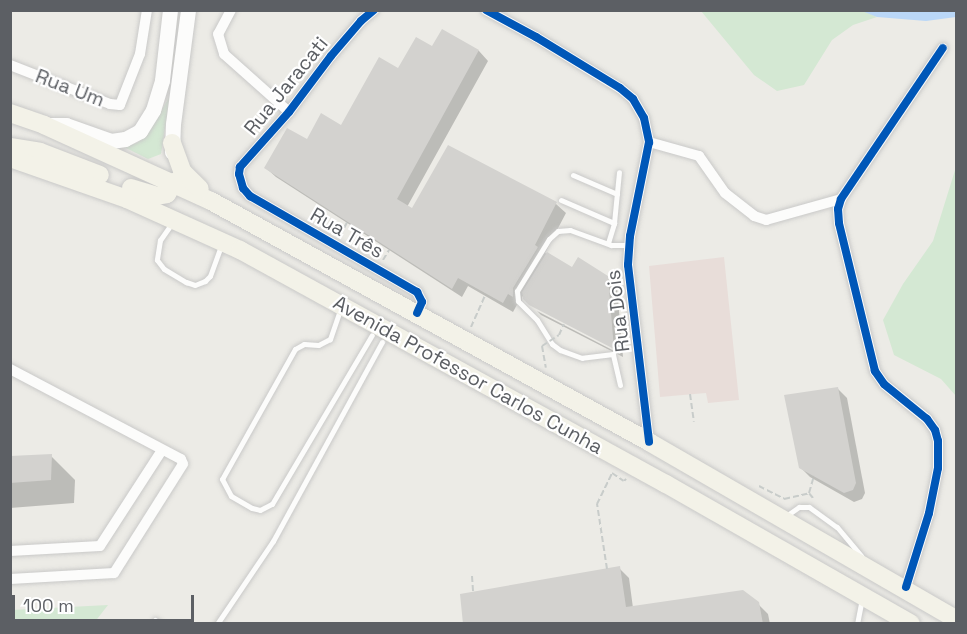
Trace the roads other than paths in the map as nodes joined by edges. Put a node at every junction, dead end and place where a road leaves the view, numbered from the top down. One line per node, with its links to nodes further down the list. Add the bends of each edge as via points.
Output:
1 (147, 10): 8 (street, Rua Um, via 140,54 120,105)
2 (170, 10): 11 (main road, via 162,80 153,110 140,131 111,141 66,126)
3 (188, 10): 12 (main road)
4 (231, 10): 9 (street, via 218,34 224,54)
5 (374, 10): 9 (street, Rua Jaracati, via 331,56)
6 (486, 10): 13 (street, via 620,88 641,110)
7 (943, 48): 21 (street)
8 (10, 65)
9 (289, 112): 19 (street, Rua Jaracati, via 240,167)
10 (10, 113): 11 (main road, Avenida Professor Carlos Cunha)
11 (44, 125): 18 (main road, Avenida Professor Carlos Cunha)
12 (172, 142): 18 (main road); 23 (main road, via 182,171)
13 (649, 142): 21 (street, via 699,156 725,193 754,216 766,220); 29 (street, Rua Dois)
14 (10, 147): 18 (main road, via 56,158 152,196 167,194)
15 (10, 158): 24 (main road, Avenida Professor Carlos Cunha, via 79,180)
16 (619, 172): 20 (lane)
17 (573, 175): 20 (lane)
18 (174, 182): 23 (main road, Avenida Professor Carlos Cunha)
19 (243, 188): 26 (street, Rua Três, via 250,196)
20 (617, 194): 25 (lane)
21 (841, 199): 42 (street, via 839,223 875,371 884,384 927,419 938,441 939,468)
22 (561, 200): 25 (lane)
23 (212, 201): 30 (main road, Avenida Professor Carlos Cunha)
24 (174, 220): 27 (main road, Avenida Professor Carlos Cunha); 27 (lane, via 160,240 156,256 164,269 186,282 195,285 210,276)
25 (614, 223): 28 (lane)
26 (315, 233): 30 (street, Rua Três); 32 (street, Rua Três, via 417,292 422,302)
27 (223, 242): 31 (main road, Avenida Professor Carlos Cunha)
28 (608, 243): 29 (lane); 37 (lane, via 570,230 558,231 517,291 518,301 560,350 582,358 613,354)
29 (629, 245): 38 (street, Rua Dois, via 628,265)
30 (306, 252): 32 (main road, Avenida Professor Carlos Cunha)
31 (341, 305): 33 (lane, via 330,339 295,349 222,479 231,496 260,510 272,504); 43 (main road, Avenida Professor Carlos Cunha)
32 (417, 313): 38 (main road, Avenida Professor Carlos Cunha)
33 (372, 335)
34 (382, 342): 45 (lane, via 273,541)
35 (10, 369): 36 (street)
36 (16, 375): 39 (street)
37 (620, 385)
38 (650, 442): 42 (main road, Avenida Professor Carlos Cunha)
39 (162, 450): 40 (street, via 100,546); 41 (street, via 181,459 183,466 116,572)
40 (10, 551)
41 (10, 579)
42 (906, 588): 44 (main road, Avenida Professor Carlos Cunha)
43 (864, 594): 46 (lane); 47 (main road, Avenida Professor Carlos Cunha)
44 (957, 619)
45 (218, 624)
46 (857, 624)
47 (911, 624)

